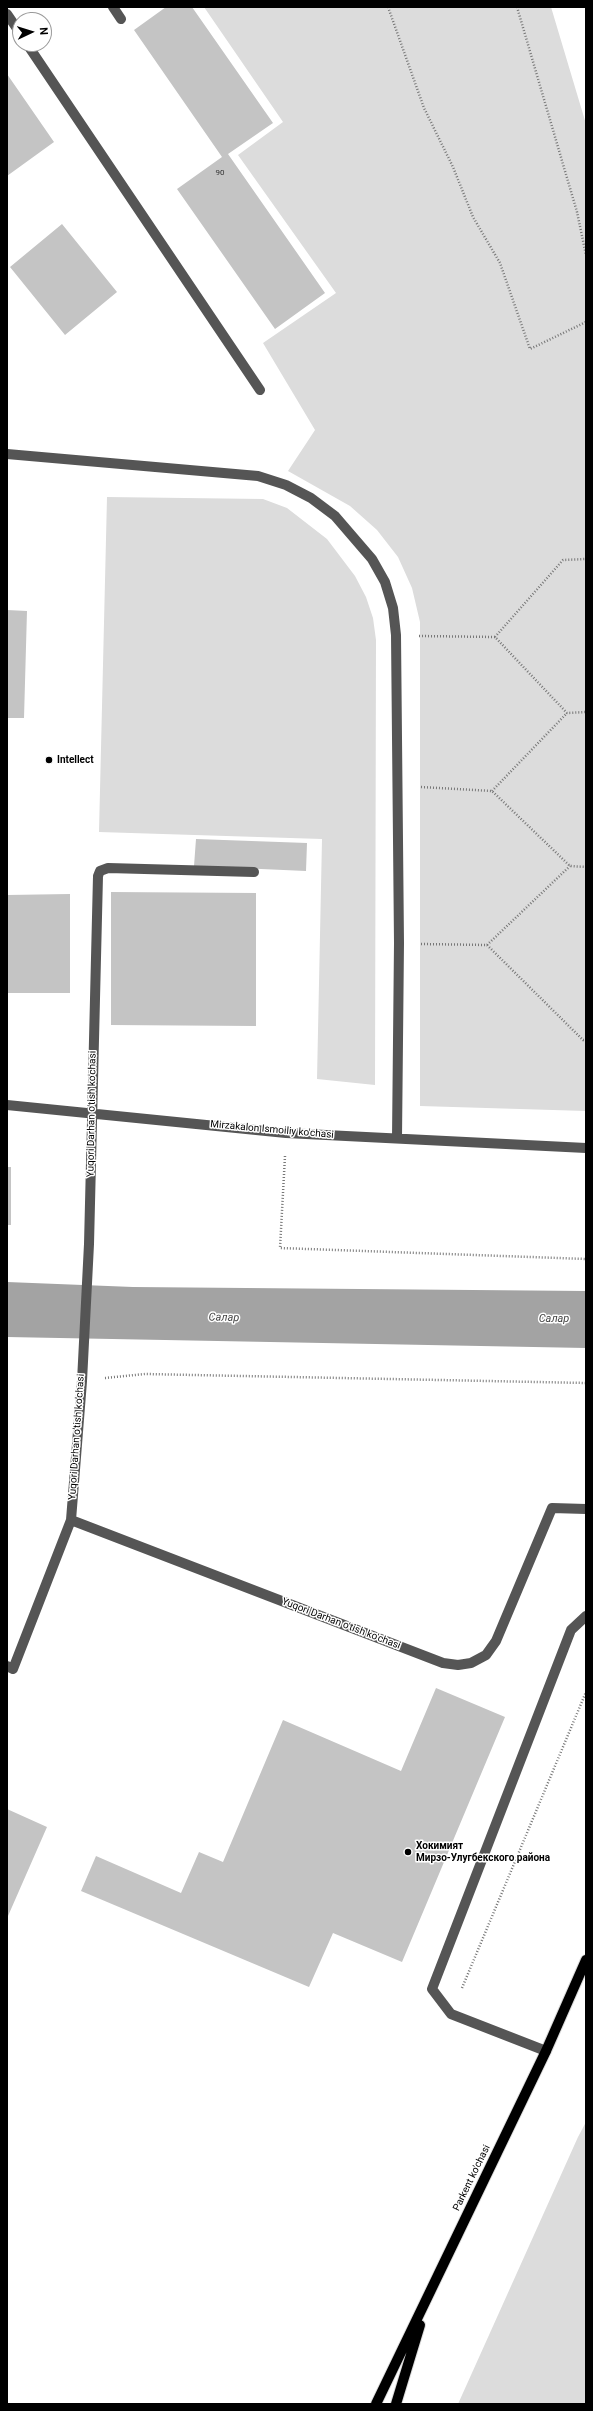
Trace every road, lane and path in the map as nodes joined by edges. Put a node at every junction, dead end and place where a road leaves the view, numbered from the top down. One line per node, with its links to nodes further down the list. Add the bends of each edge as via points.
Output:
1 (113, 7): 4 (street)
2 (388, 7): 7 (path, via 424,108 453,167 473,217 500,263 530,348)
3 (517, 7): 6 (path, via 577,212)
4 (121, 19)
5 (32, 52): 8 (street)
6 (586, 255)
7 (586, 322)
8 (260, 390)
9 (7, 454): 11 (street, via 258,476 286,485 311,498 335,516 372,559 385,582 393,608)
10 (586, 559): 12 (path, via 563,560)
11 (396, 635): 12 (path); 15 (street)
12 (495, 637): 13 (path)
13 (567, 712): 14 (path); 16 (path)
14 (586, 712)
15 (398, 786): 16 (path); 20 (street)
16 (492, 791): 17 (path)
17 (570, 866): 18 (path); 21 (path)
18 (586, 867)
19 (254, 872): 24 (street, Yuqori Darhan o'tish ko'chasi, via 108,868 100,872)
20 (399, 943): 21 (path); 26 (street)
21 (487, 945): 22 (path, via 583,1040)
22 (586, 1040)
23 (7, 1105): 24 (street, Mirzakalon Ismoiliy ko'chasi)
24 (91, 1114): 25 (street, Mirzakalon Ismoiliy ko'chasi); 29 (street, Yuqori Darhan o'tish ko'chasi, via 89,1244)
25 (286, 1133): 26 (street, Mirzakalon Ismoiliy ko'chasi); 28 (path, via 280,1248)
26 (397, 1138): 27 (street, Mirzakalon Ismoiliy ko'chasi)
27 (586, 1148)
28 (586, 1260)
29 (82, 1381): 30 (path, via 145,1374); 32 (street, Yuqori Darhan o'tish ko'chasi)
30 (586, 1383)
31 (586, 1509): 32 (street, Yuqori Darhan o'tish ko'chasi, via 552,1508 496,1641 486,1655 458,1665 443,1663)
32 (71, 1520): 34 (street, via 13,1669)
33 (586, 1616): 37 (street, via 571,1630 432,1989)
34 (7, 1666)
35 (586, 1692): 37 (path)
36 (586, 1960): 38 (main road, Parkent ko'chasi)
37 (451, 2014): 38 (street)
38 (546, 2051): 39 (main road, Parkent ko'chasi)
39 (429, 2294): 40 (main road, Parkent ko'chasi); 41 (main road)
40 (376, 2404)
41 (396, 2404)

